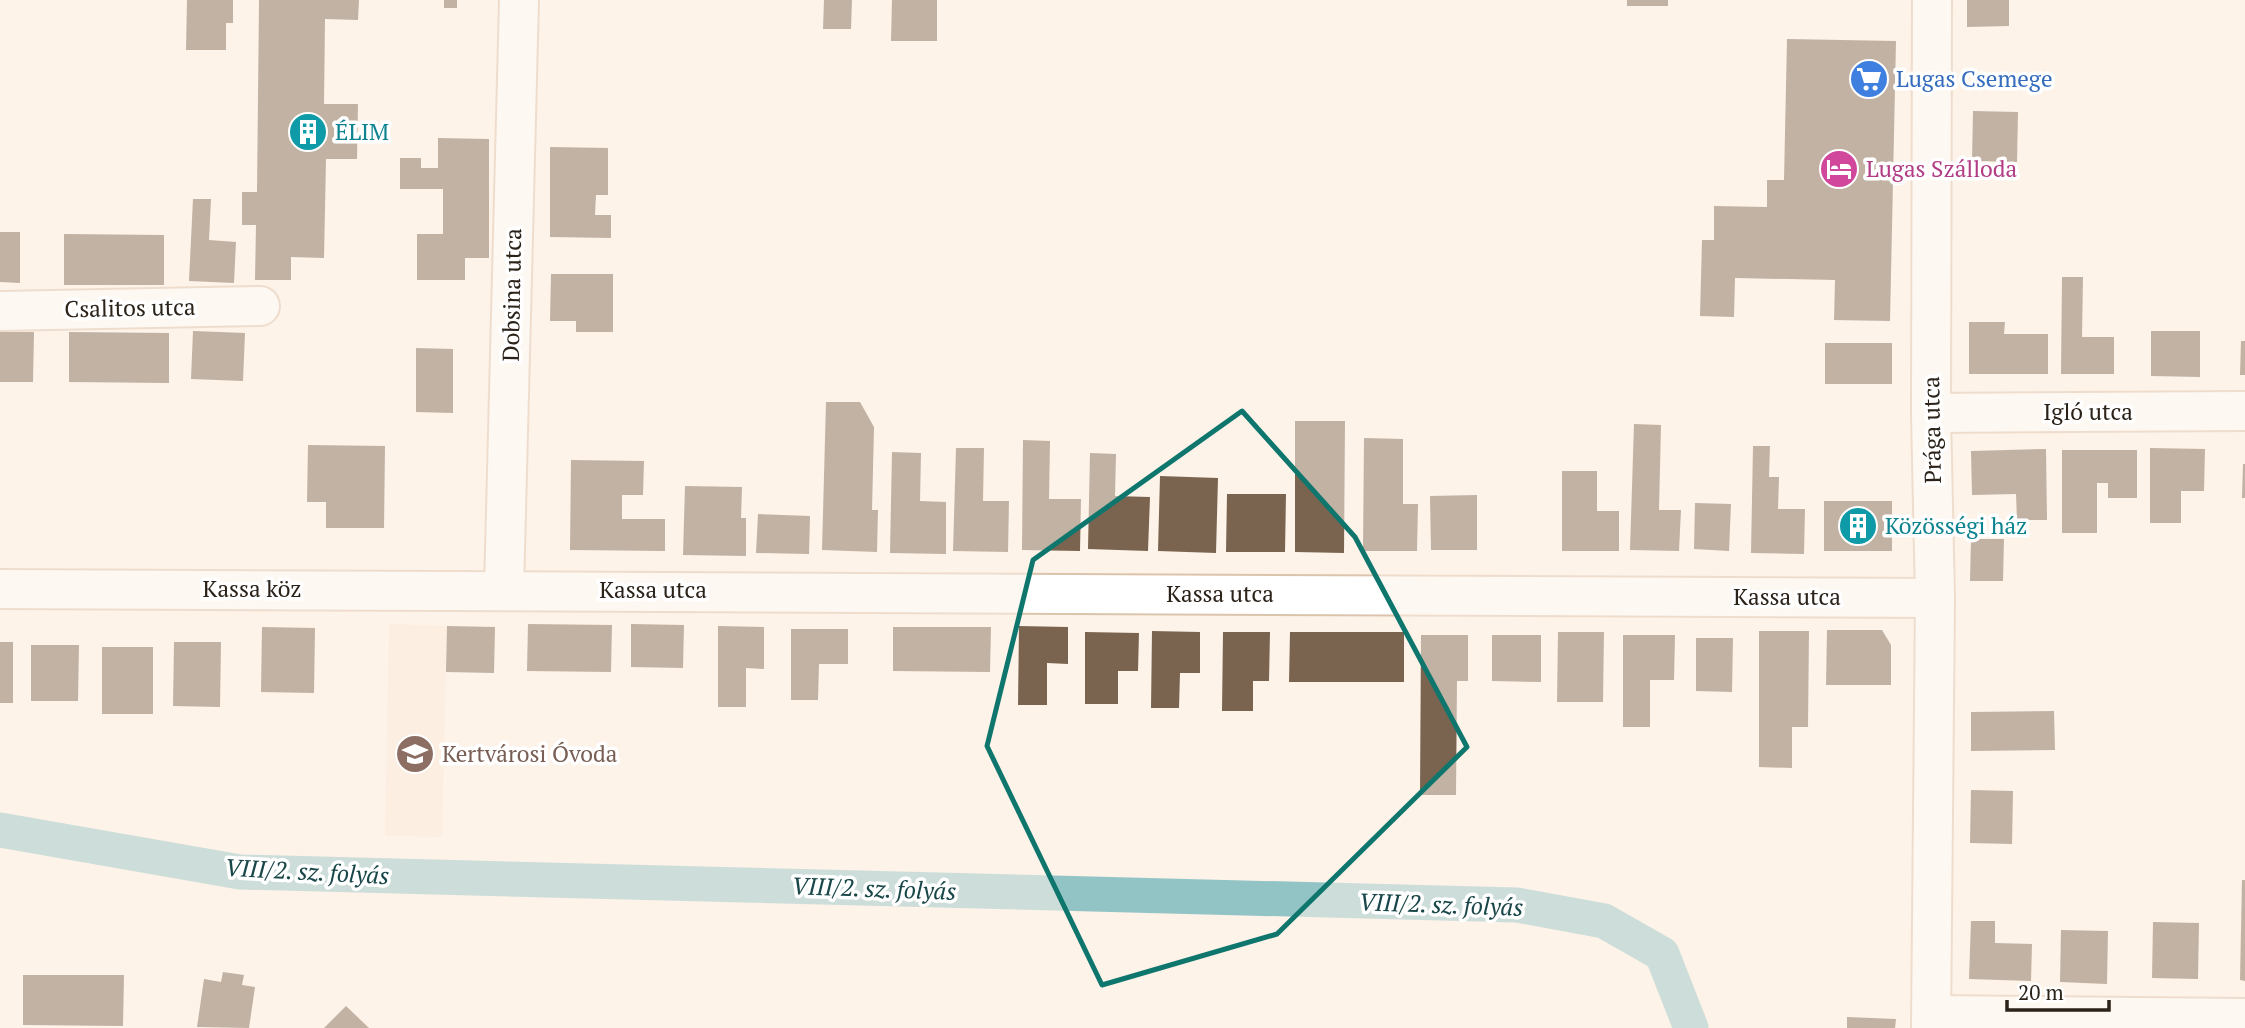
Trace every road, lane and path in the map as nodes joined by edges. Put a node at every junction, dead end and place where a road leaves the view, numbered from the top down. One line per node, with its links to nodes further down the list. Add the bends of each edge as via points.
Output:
1 (519, 0): 8 (street, Dobsina utca)
2 (1932, 0): 6 (street, Prága utca)
3 (260, 306): 4 (street, Csalitos utca)
4 (0, 311)
5 (2245, 411): 6 (street, Igló utca)
6 (1931, 413): 9 (street, Prága utca)
7 (0, 589): 8 (street, Kassa köz)
8 (505, 590): 9 (street, Kassa utca)
9 (1936, 598): 11 (street, Prága utca)
10 (2245, 1018): 11 (street)
11 (1931, 1021)

